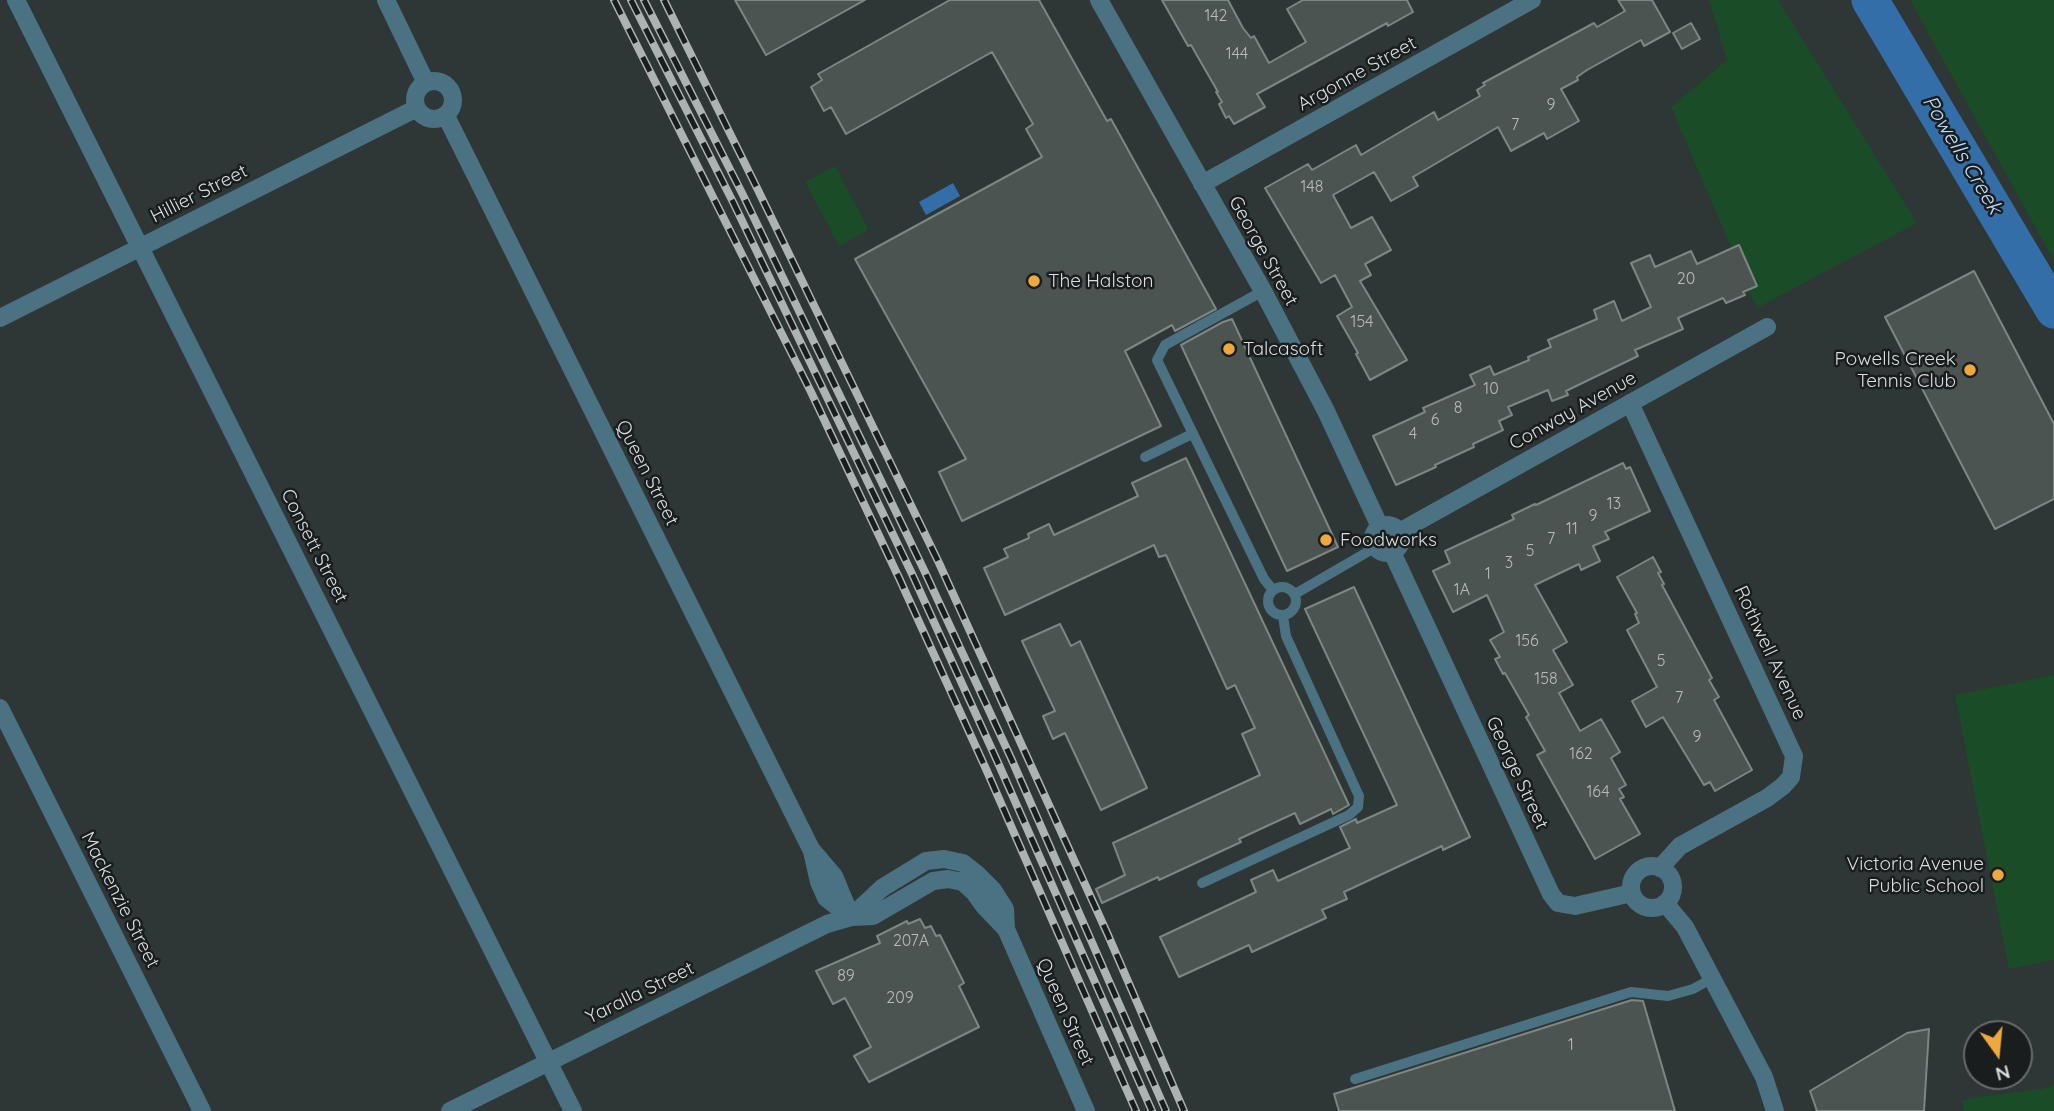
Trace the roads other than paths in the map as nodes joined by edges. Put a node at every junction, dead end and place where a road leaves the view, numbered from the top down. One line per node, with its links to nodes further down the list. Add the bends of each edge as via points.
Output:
1 (16, 0): 9 (street, Consett Street)
2 (386, 0): 5 (street)
3 (1099, 0): 8 (street, George Street)
4 (1532, 0): 8 (street, Argonne Street)
5 (426, 83): 6 (street, via 418,91); 7 (street, via 444,84 453,93 453,106)
6 (417, 108): 7 (street, via 429,119); 9 (street, Hillier Street)
7 (446, 116): 27 (street, Queen Street, via 811,849 826,898)
8 (1202, 184): 10 (street, George Street)
9 (140, 247): 11 (street, Hillier Street); 29 (street, Consett Street)
10 (1263, 291): 14 (lane, via 1165,345 1157,360); 16 (street, George Street)
11 (0, 318)
12 (1767, 327): 13 (street, Conway Avenue)
13 (1630, 403): 17 (street, Conway Avenue); 23 (street, Rothwell Avenue, via 1794,757 1791,777 1783,786 1680,846)
14 (1192, 434): 15 (lane); 19 (lane)
15 (1145, 457)
16 (1380, 527): 17 (street, via 1390,526); 18 (street, via 1373,537)
17 (1399, 532): 18 (street, via 1400,543)
18 (1384, 550): 20 (lane); 25 (street, George Street, via 1551,894 1558,903 1575,906)
19 (1273, 590): 20 (lane, via 1284,587); 21 (lane, via 1268,606)
20 (1295, 594): 21 (lane, via 1295,608)
21 (1283, 616): 24 (lane, via 1286,636 1359,796 1358,807)
22 (0, 708): 31 (street, Mackenzie Street)
23 (1660, 868): 25 (street, via 1641,869 1632,880); 26 (street, via 1673,884)
24 (1202, 883)
25 (1632, 893): 26 (street, via 1646,907)
26 (1665, 903): 28 (street, via 1685,927)
27 (851, 917): 29 (street, Yaralla Street, via 827,923); 34 (street, Queen Street, via 894,879 926,861 963,863 993,890 1005,909 1006,929)
28 (1712, 979): 30 (lane, via 1668,996 1631,992); 35 (street, via 1764,1077)
29 (549, 1062): 32 (street, Yaralla Street); 33 (street, Consett Street)
30 (1355, 1079)
31 (202, 1111)
32 (450, 1111)
33 (573, 1111)
34 (1086, 1111)
35 (1775, 1111)

